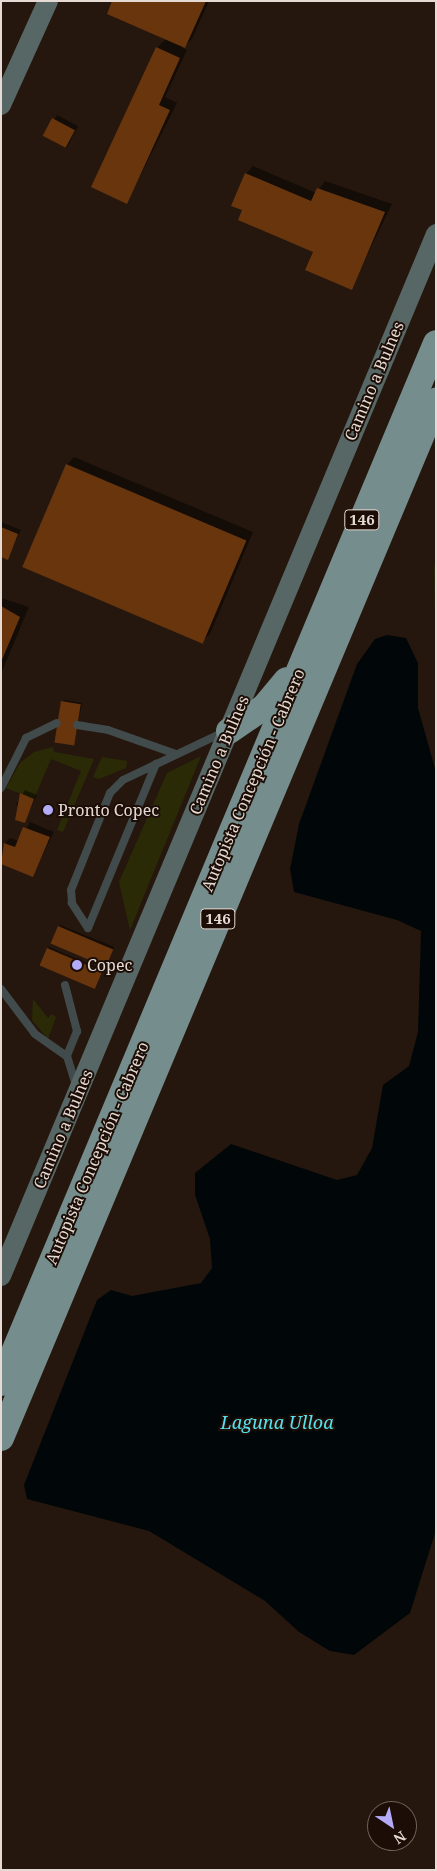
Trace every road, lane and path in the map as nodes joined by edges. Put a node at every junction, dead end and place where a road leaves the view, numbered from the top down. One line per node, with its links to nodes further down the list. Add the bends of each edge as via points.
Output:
1 (48, 1): 2 (street)
2 (1, 105)
3 (436, 234): 9 (street, Camino a Bulnes)
4 (436, 343): 6 (highway, Autopista Concepción - Cabrero / 146)
5 (436, 401): 19 (highway, Autopista Concepción - Cabrero / 146)
6 (306, 656): 9 (highway, via 264,707); 18 (highway, Autopista Concepción - Cabrero / 146)
7 (57, 723): 12 (lane, via 26,738)
8 (78, 725): 10 (lane, via 108,730)
9 (228, 730): 10 (lane); 16 (street, Camino a Bulnes)
10 (176, 754): 11 (lane)
11 (156, 764): 11 (lane, via 116,785 99,818 71,890 72,903 88,928)
12 (1, 788)
13 (65, 985): 15 (lane, via 77,1031)
14 (1, 989): 15 (lane, via 35,1034)
15 (67, 1056): 16 (lane)
16 (78, 1092): 17 (street, Camino a Bulnes)
17 (1, 1276)
18 (1, 1383)
19 (1, 1438)

